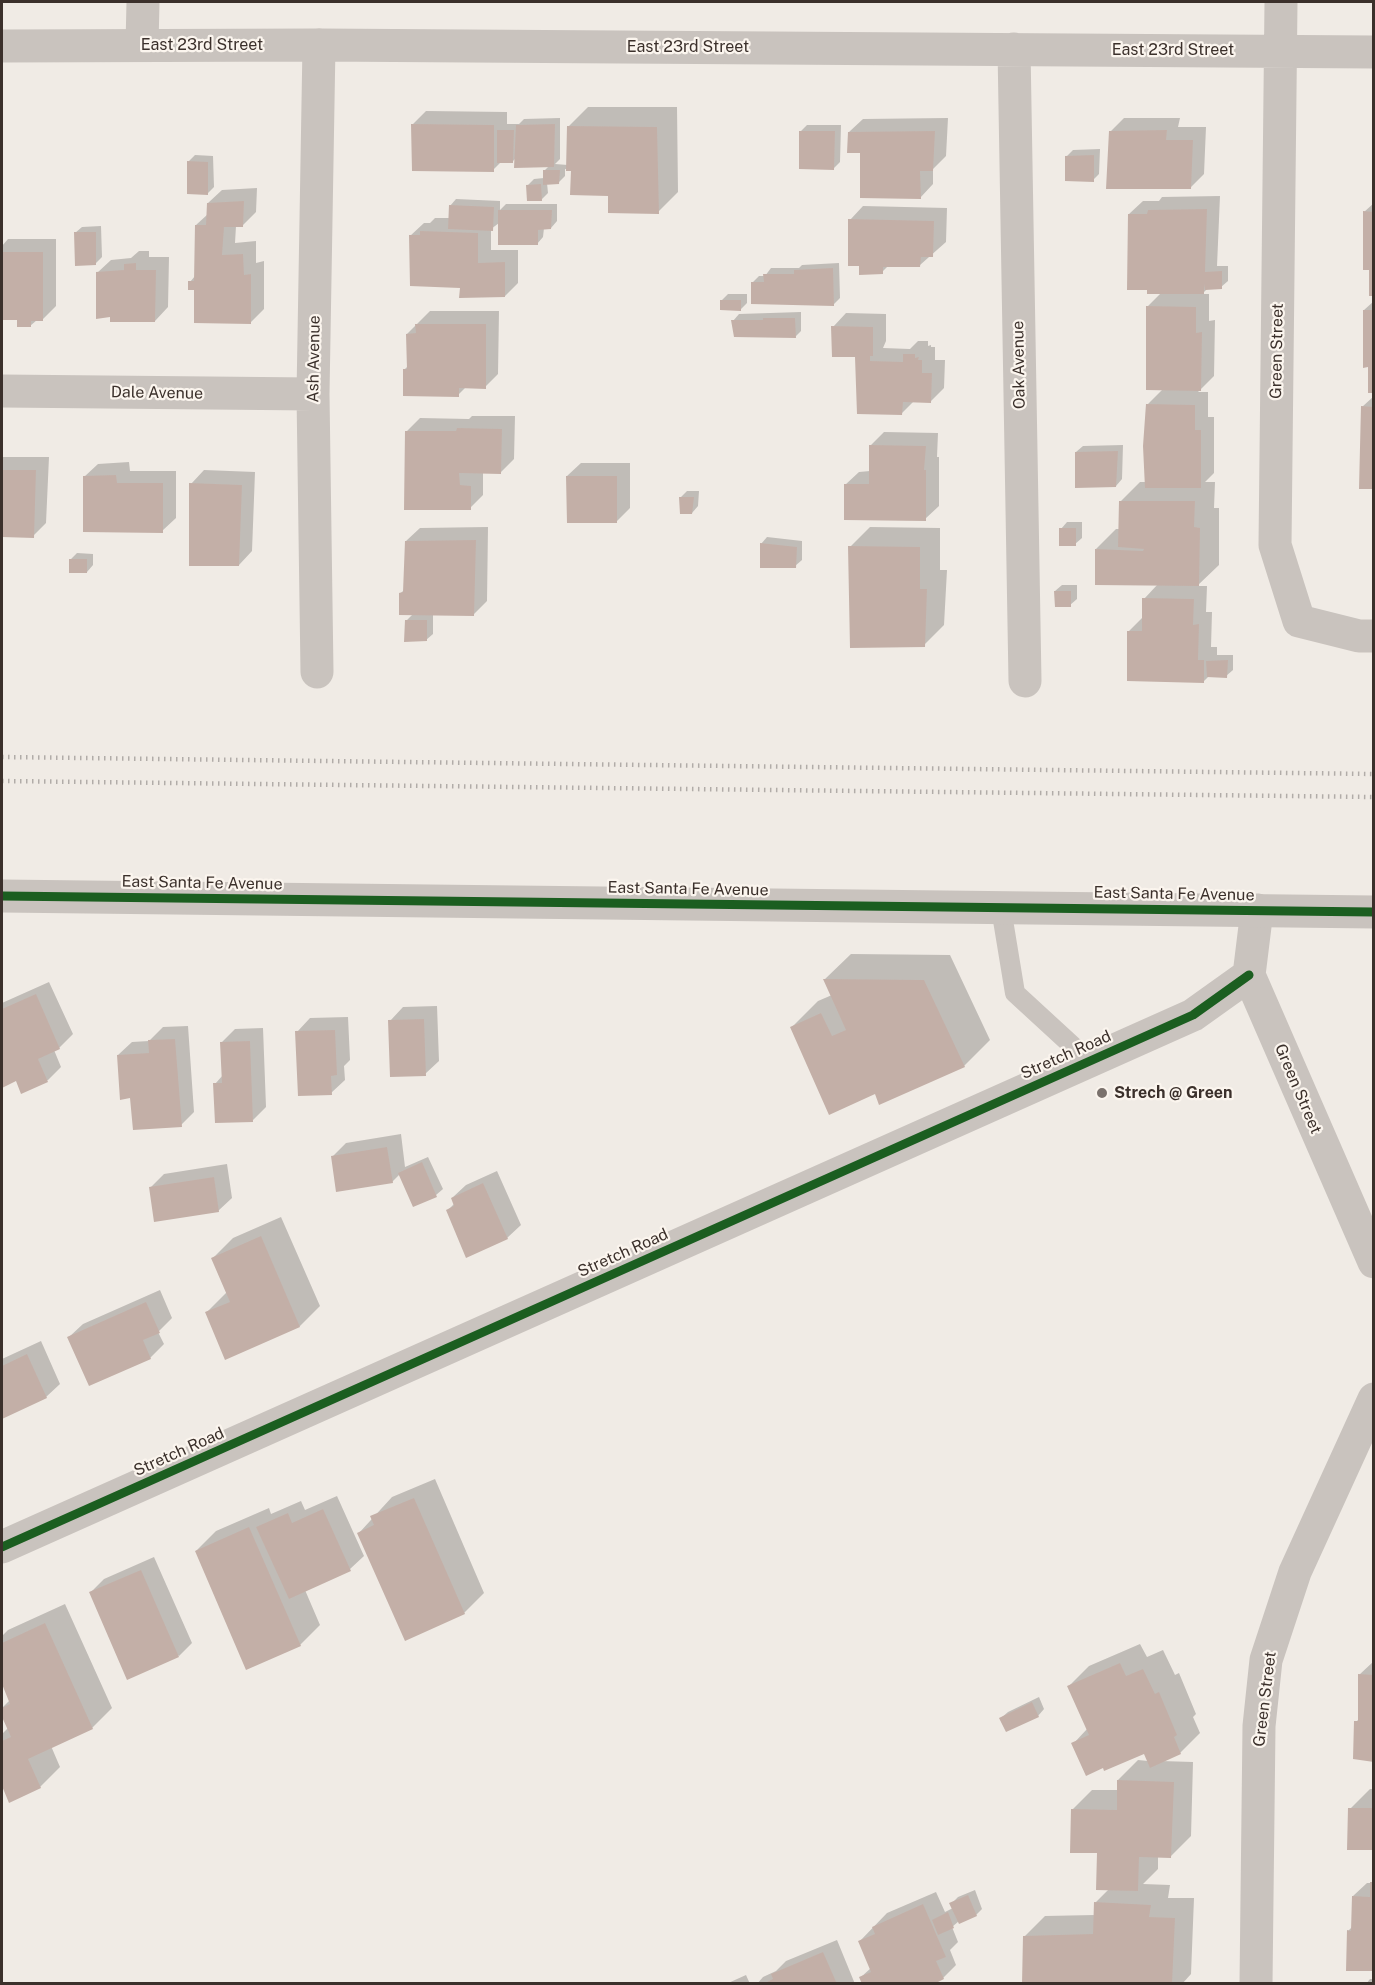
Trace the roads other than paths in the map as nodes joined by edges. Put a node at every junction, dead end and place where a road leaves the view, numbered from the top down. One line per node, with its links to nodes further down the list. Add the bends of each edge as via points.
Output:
1 (143, 2): 3 (street)
2 (1281, 2): 7 (street, Green Street)
3 (142, 45): 4 (street, East 23rd Street); 5 (street, East 23rd Street)
4 (319, 45): 6 (street, East 23rd Street); 10 (street, Ash Avenue)
5 (2, 46)
6 (1014, 49): 7 (street, East 23rd Street); 13 (street, Oak Avenue)
7 (1280, 51): 8 (street, East 23rd Street); 11 (street, Green Street, via 1275,545 1299,621)
8 (1374, 52)
9 (2, 391): 10 (street, Dale Avenue)
10 (313, 394): 12 (street, Ash Avenue)
11 (1374, 636)
12 (317, 672)
13 (1025, 681)
14 (2, 896): 15 (street, East Santa Fe Avenue)
15 (1001, 908): 16 (street, East Santa Fe Avenue); 19 (lane, via 1015,993)
16 (1257, 910): 17 (street, East Santa Fe Avenue); 18 (street)
17 (1374, 912)
18 (1249, 975): 19 (street, Stretch Road, via 1193,1015); 20 (street, Green Street)
19 (1089, 1061): 22 (street, Stretch Road)
20 (1374, 1262)
21 (1374, 1399): 23 (street, Green Street, via 1294,1572 1266,1660 1259,1726)
22 (2, 1547)
23 (1256, 1983)

